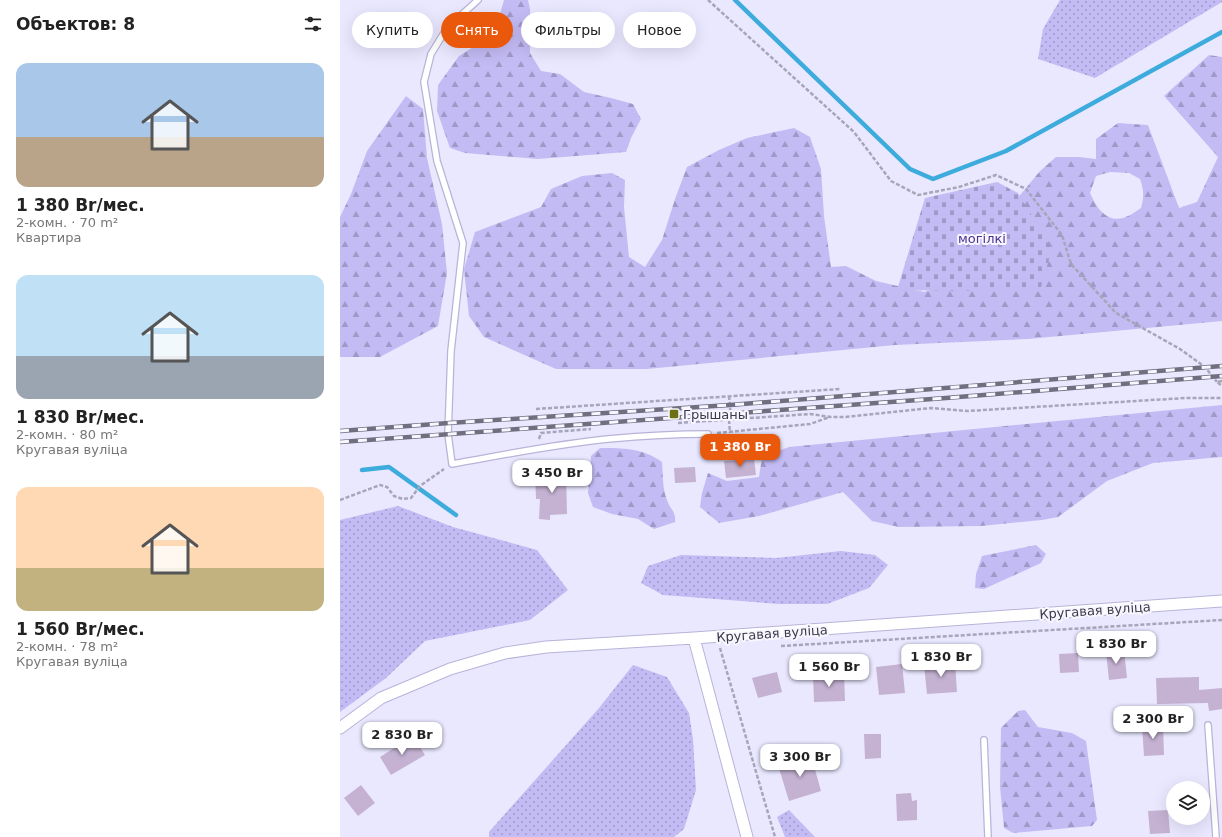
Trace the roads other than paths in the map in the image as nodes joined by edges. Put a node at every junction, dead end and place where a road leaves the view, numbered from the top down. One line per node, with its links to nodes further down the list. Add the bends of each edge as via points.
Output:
1 (478, 0): 2 (lane, via 447,28 432,54 424,82 437,161 463,243 451,351 448,434 452,464 607,439)
2 (708, 434)
3 (1222, 601): 4 (street, Кругавая вуліца)
4 (694, 638): 6 (street, Кругавая вуліца, via 546,646 505,653 450,669 381,698); 8 (street)
5 (1208, 725): 10 (lane)
6 (340, 728)
7 (984, 740): 9 (lane)
8 (747, 837)
9 (988, 837)
10 (1216, 837)

